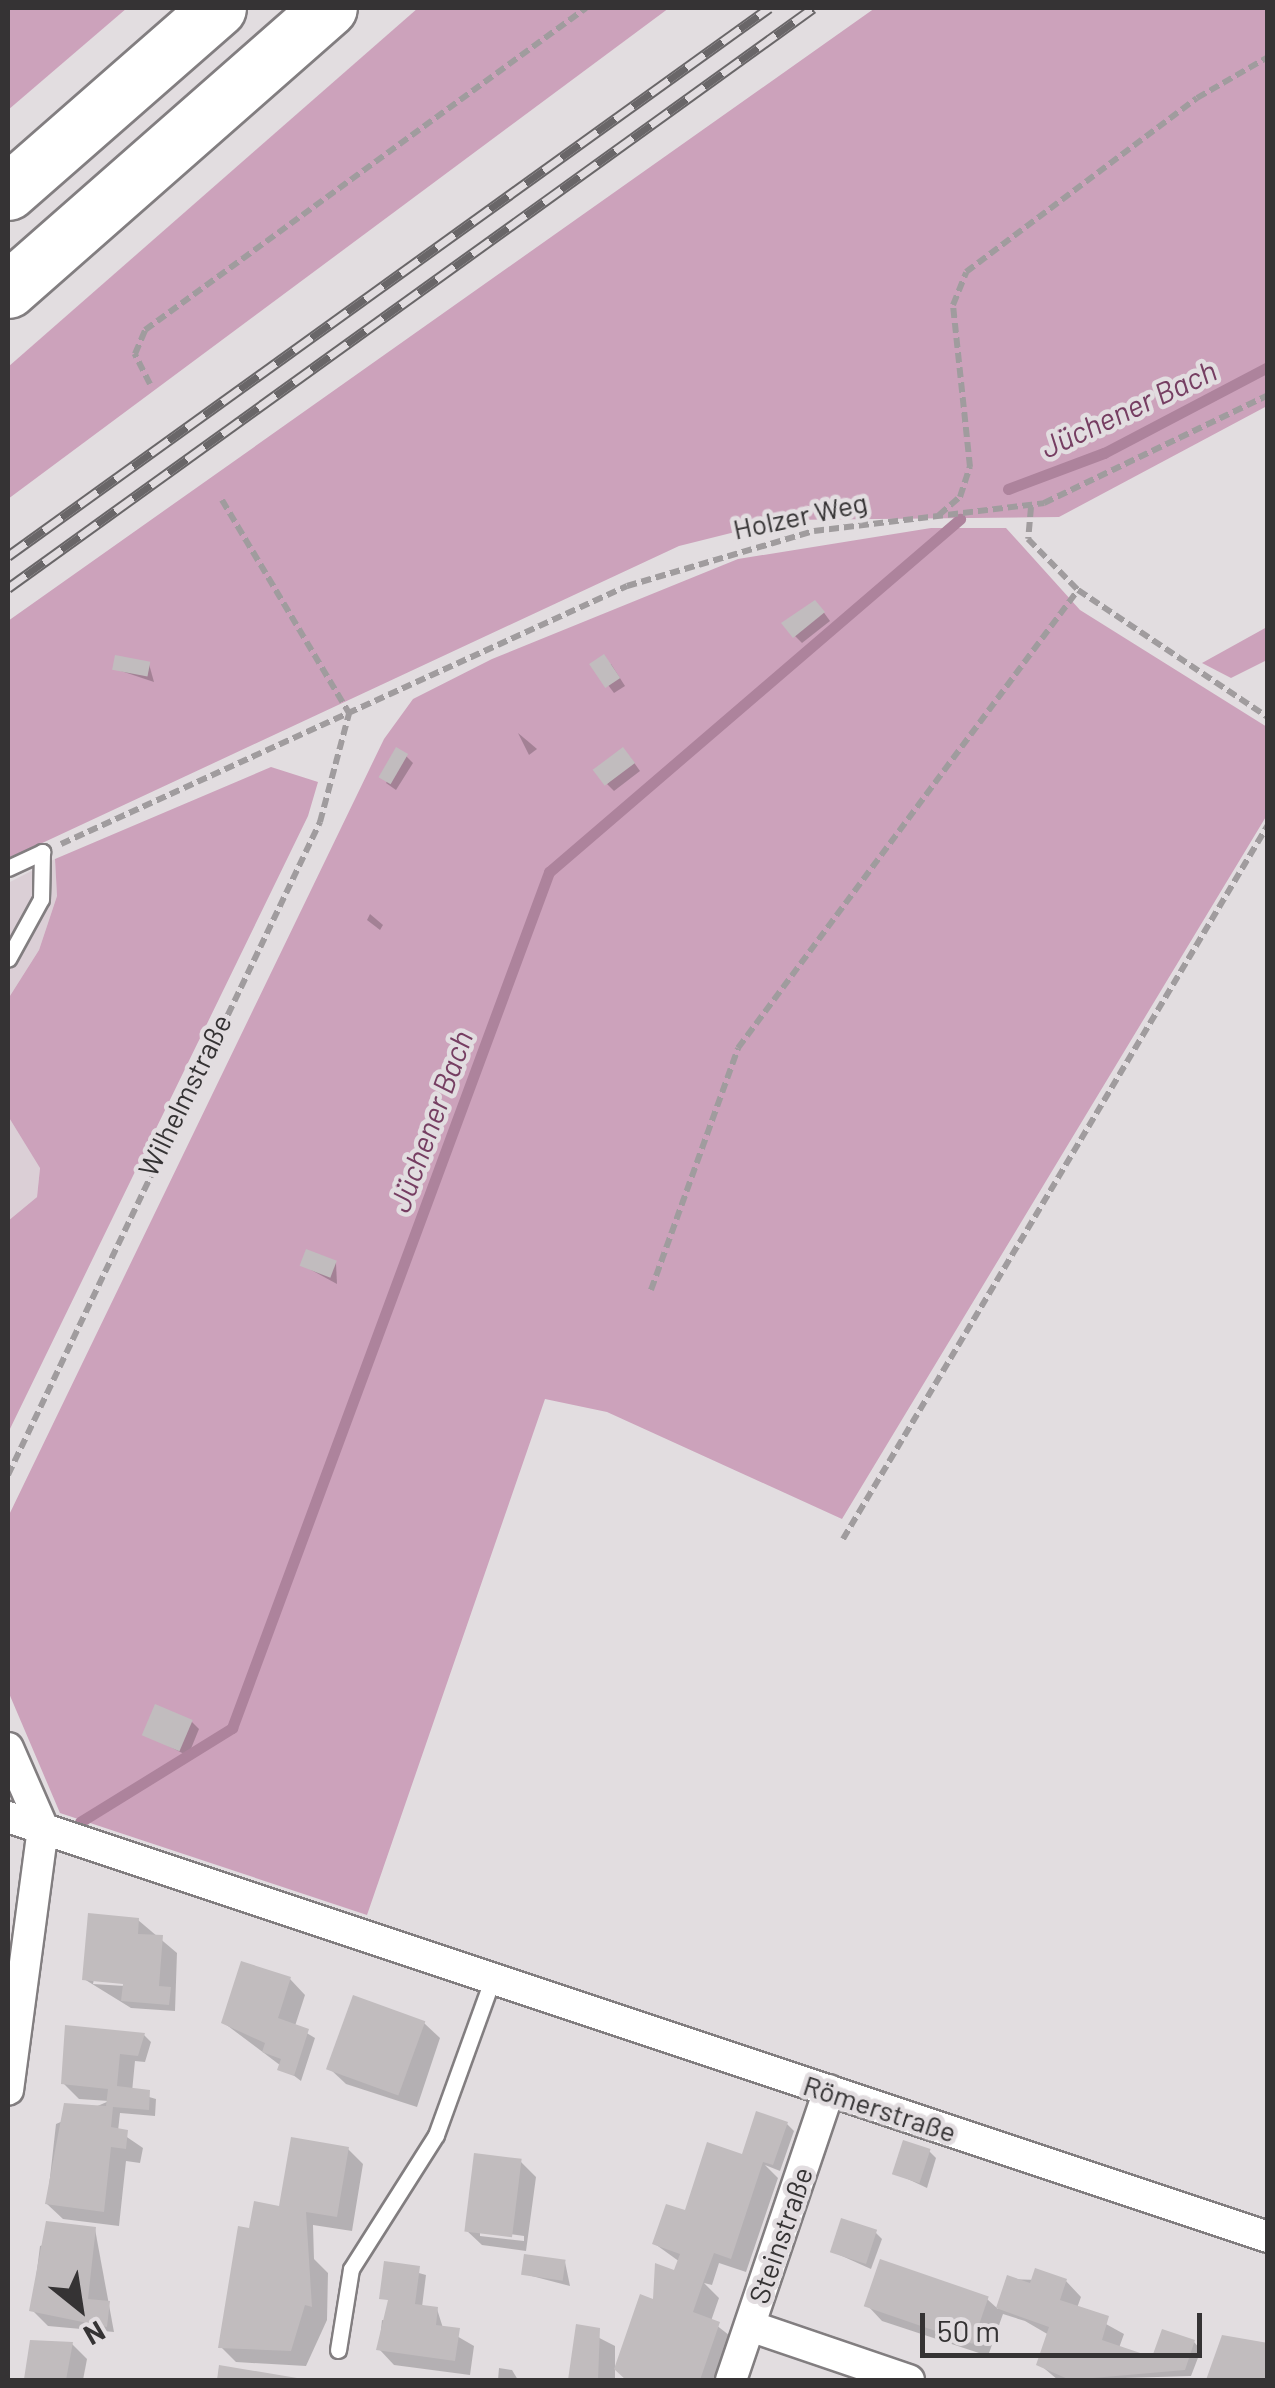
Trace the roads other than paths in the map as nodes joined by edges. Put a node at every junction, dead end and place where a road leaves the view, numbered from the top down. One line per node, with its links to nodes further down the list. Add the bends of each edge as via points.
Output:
1 (177, 8): 4 (highway)
2 (218, 8): 5 (highway)
3 (329, 8): 6 (highway)
4 (8, 174)
5 (8, 192)
6 (8, 290)
7 (8, 868): 8 (lane, via 42,852 41,899)
8 (8, 958)
9 (8, 1748): 11 (street)
10 (8, 1817): 11 (street)
11 (43, 1828): 12 (street, Römerstraße); 13 (street)
12 (491, 1982): 14 (street, Römerstraße); 17 (lane, via 436,2135 351,2269)
13 (8, 2090)
14 (829, 2090): 15 (street, Römerstraße); 16 (street, Steinstraße)
15 (1268, 2236)
16 (750, 2326): 18 (street, Steinstraße); 19 (street)
17 (338, 2350)
18 (731, 2380)
19 (908, 2380)

